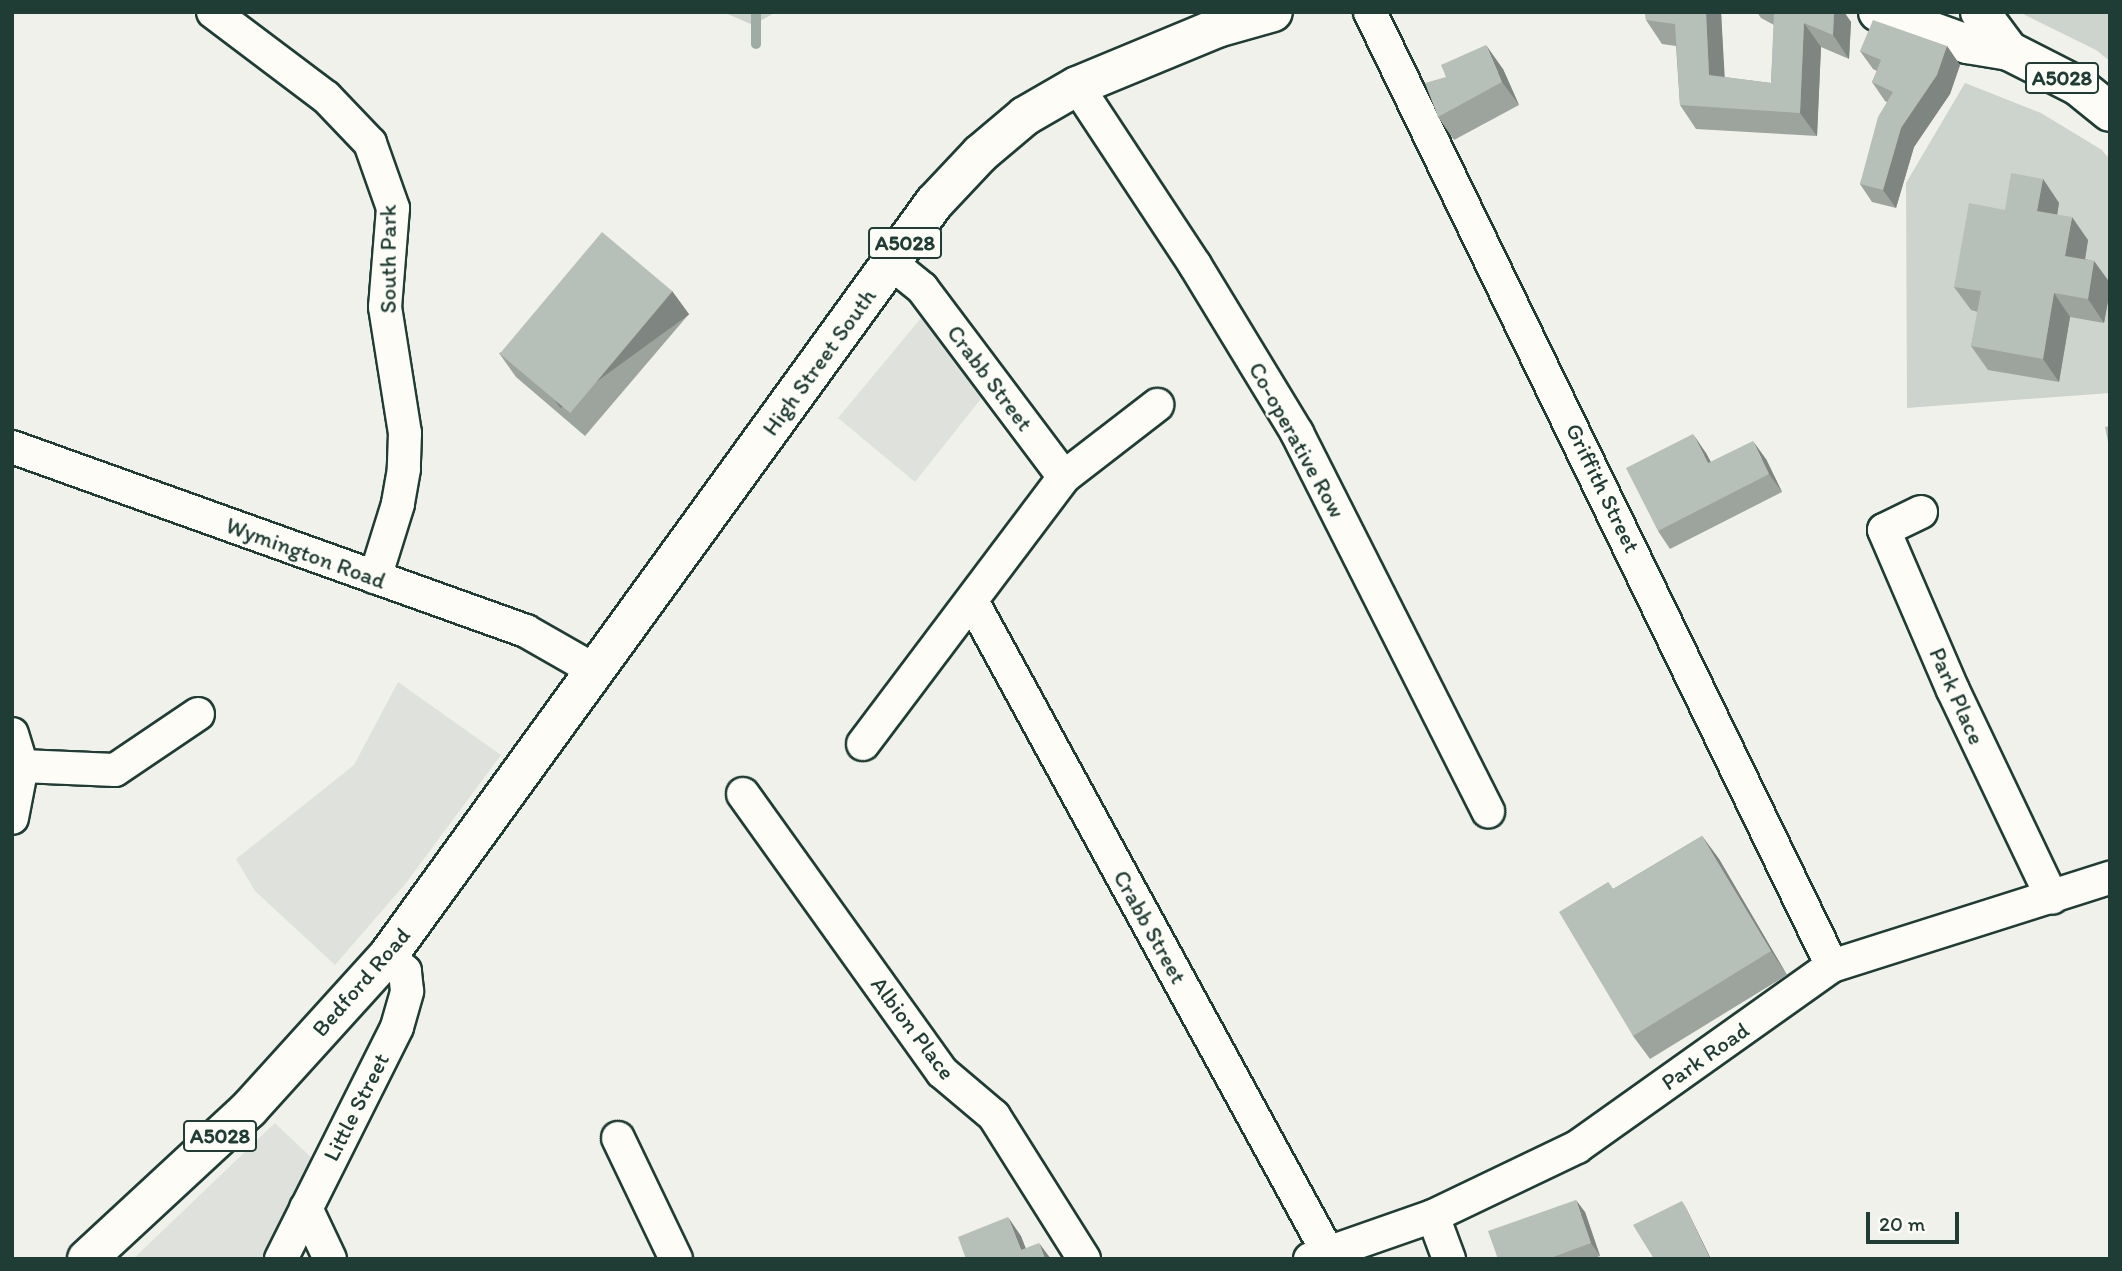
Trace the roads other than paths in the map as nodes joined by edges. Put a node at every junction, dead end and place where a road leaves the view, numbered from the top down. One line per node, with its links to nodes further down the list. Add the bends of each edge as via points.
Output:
1 (213, 12): 14 (street, South Park, via 326,97 370,143 394,208 385,307 405,433 404,469 398,504)
2 (1273, 12): 7 (main road, High Street South / A5028, via 1205,33)
3 (1370, 12): 27 (street, Griffith Street)
4 (1878, 12): 6 (main road, A5028, via 1967,44)
5 (1980, 12): 6 (main road, A5028)
6 (2009, 51): 8 (main road, A5028, via 2078,86)
7 (1077, 86): 9 (main road, High Street South / A5028, via 1025,116 980,154 934,203); 22 (street, Co-operative Row, via 1195,265 1297,433)
8 (2110, 112)
9 (891, 263): 12 (street, Crabb Street, via 922,288); 16 (main road, High Street South / A5028)
10 (1157, 405): 12 (street)
11 (12, 447): 14 (street, Wymington Road)
12 (1064, 477): 15 (street)
13 (1921, 512): 25 (street, Park Place, via 1884,530 1953,690)
14 (374, 578): 16 (street, Wymington Road, via 526,631)
15 (972, 601): 19 (street); 31 (street, Crabb Street)
16 (594, 670): 26 (main road, Bedford Road / A5028)
17 (198, 714): 20 (street, via 115,770)
18 (12, 734): 20 (street)
19 (863, 744)
20 (22, 766): 23 (street)
21 (743, 793): 36 (street, Albion Place, via 942,1072 993,1116)
22 (1488, 811)
23 (12, 818)
24 (2110, 878): 25 (street, Park Road)
25 (2052, 898): 27 (street, Park Road)
26 (387, 957): 29 (street, Little Street, via 405,971 408,991 397,1027); 32 (main road, Bedford Road / A5028, via 250,1110)
27 (1832, 966): 30 (street, Park Road, via 1577,1147)
28 (618, 1138): 35 (street)
29 (306, 1208): 33 (street, Little Street); 34 (street)
30 (1433, 1216): 31 (street, Park Road); 37 (street)
31 (1319, 1256)
32 (87, 1259)
33 (281, 1259)
34 (330, 1259)
35 (676, 1259)
36 (1084, 1259)
37 (1449, 1259)

